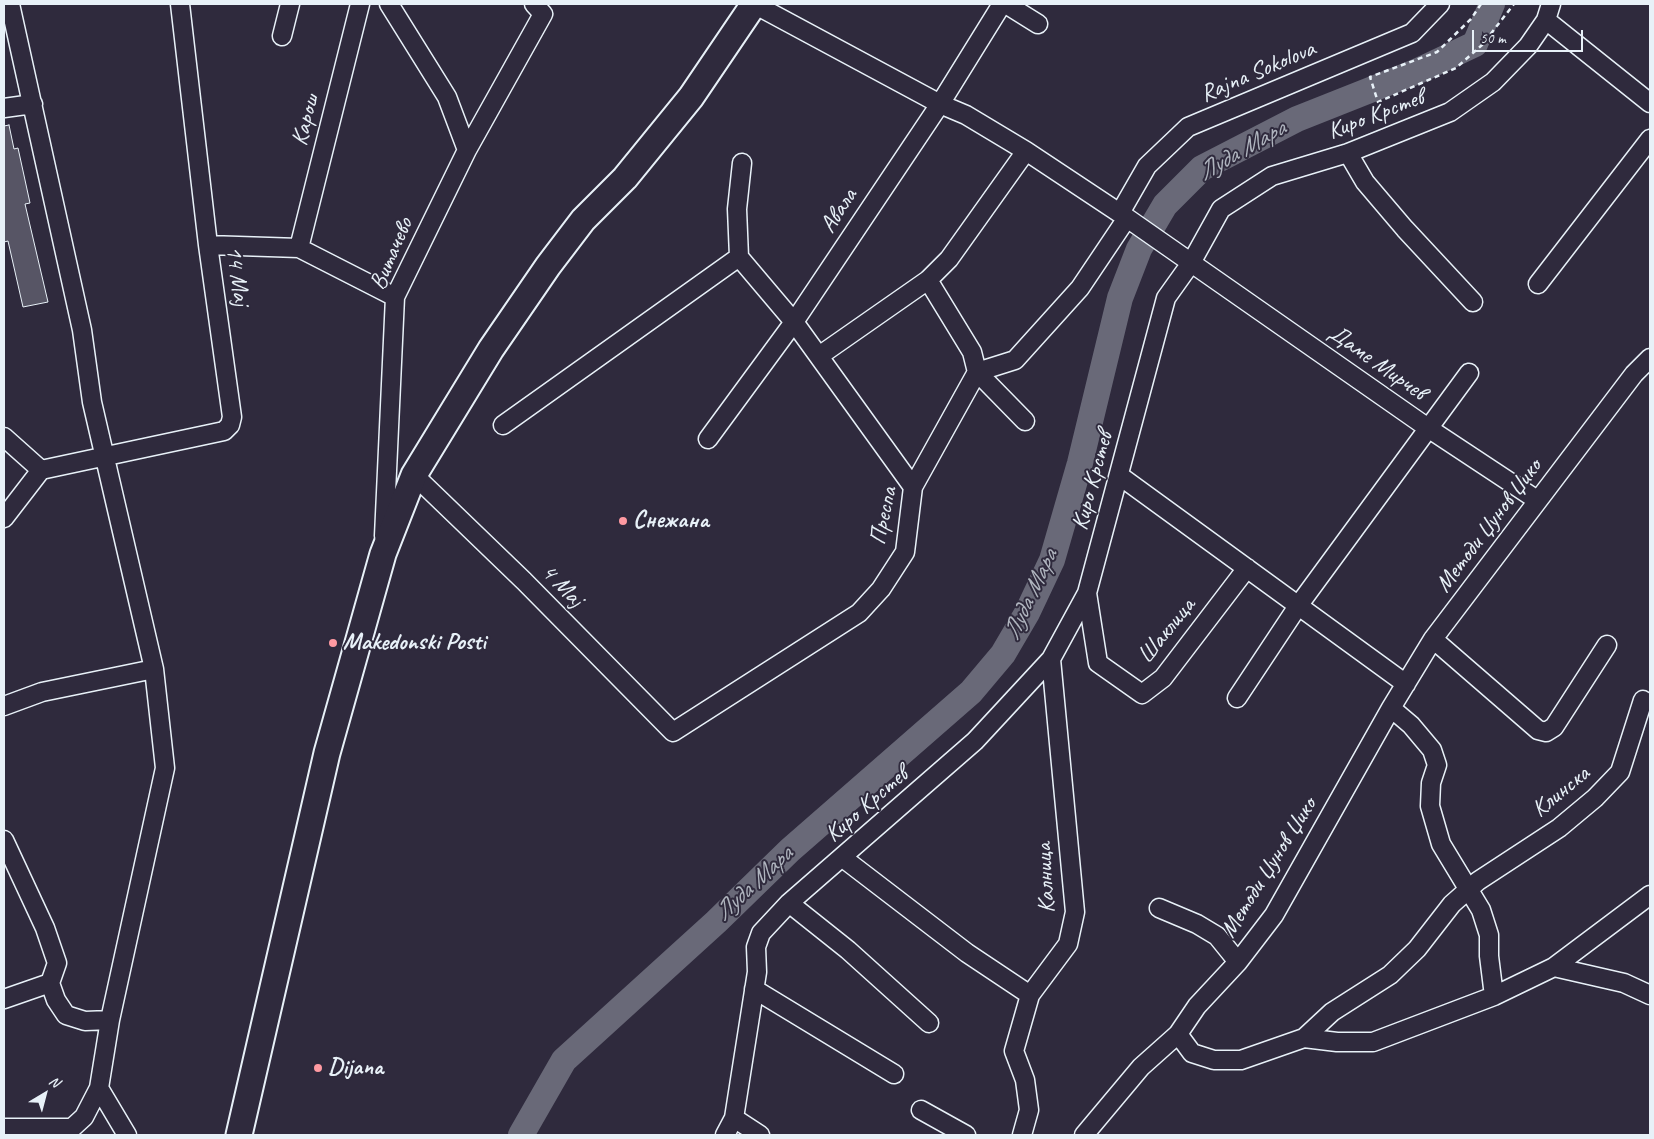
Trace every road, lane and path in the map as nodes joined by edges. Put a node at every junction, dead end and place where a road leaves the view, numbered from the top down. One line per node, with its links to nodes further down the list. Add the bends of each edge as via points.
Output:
1 (10, 4): 17 (street)
2 (180, 4): 26 (street, 14 Мај)
3 (290, 4): 15 (street)
4 (360, 4): 27 (street, Карош)
5 (390, 4): 21 (street, via 447,97)
6 (534, 4): 21 (street, Витачево, via 543,14)
7 (754, 4): 18 (street, Даме Мирчев); 46 (main road, via 691,97 548,266 491,349)
8 (1004, 4): 14 (street); 18 (street, Авала)
9 (1440, 4): 25 (street, Rajna Sokolova, via 1412,33 1188,127 1148,166)
10 (1481, 4): 11 (path, via 1471,19 1437,52 1370,77 1378,102 1456,68 1482,45)
11 (1514, 4)
12 (1551, 4): 13 (street, Киро Крстев)
13 (1546, 20): 16 (street); 23 (street, Киро Крстев, via 1528,46 1494,82 1450,112)
14 (1038, 24)
15 (282, 36)
16 (1650, 103)
17 (33, 104): 19 (street); 44 (street, via 82,330)
18 (940, 104): 22 (street, Даме Мирчев, via 966,115); 34 (street, Авала)
19 (4, 108)
20 (1650, 138): 31 (street)
21 (467, 150): 32 (street, Витачево)
22 (1026, 151): 25 (street, Даме Мирчев); 30 (street, via 949,259)
23 (1348, 153): 29 (street, Киро Крстев, via 1272,176 1221,209); 33 (street, via 1365,182 1405,230)
24 (742, 164): 28 (street, via 737,209)
25 (1124, 216): 29 (street, Даме Мирчев); 37 (street, via 1080,288 1015,360)
26 (208, 245): 27 (street); 44 (street, 14 Мај, via 232,417 230,425 224,431)
27 (299, 248): 32 (street)
28 (739, 257): 34 (street); 40 (street)
29 (1191, 263): 41 (street, Даме Мирчев); 47 (street, Киро Крстев, via 1166,298)
30 (928, 280): 35 (street); 37 (street, via 972,352)
31 (1538, 284)
32 (394, 297): 51 (street, Витачево)
33 (1473, 302)
34 (794, 322): 35 (street); 43 (street, Авала)
35 (819, 356): 48 (street)
36 (1650, 358): 49 (street, Методи Џунов Џико, via 1634,374)
37 (978, 372): 39 (street); 48 (street, Преспа)
38 (1469, 373): 41 (street)
39 (1025, 421)
40 (503, 425)
41 (1428, 428): 49 (street, Даме Мирчев); 54 (street)
42 (4, 437): 45 (street)
43 (708, 439)
44 (104, 458): 45 (street); 58 (street)
45 (41, 470): 50 (street)
46 (414, 475): 51 (main road); 64 (street, 4 Мај)
47 (1120, 476): 52 (street); 53 (street, Киро Крстев)
48 (912, 487): 64 (street, Преспа, via 905,552 881,589 859,613)
49 (1537, 500): 55 (street, Методи Џунов Џико)
50 (4, 518)
51 (384, 554): 90 (main road, via 327,753)
52 (1246, 568): 53 (street, Шаклица, via 1164,678 1142,694 1098,663); 54 (street)
53 (1087, 593): 57 (street, Киро Крстев)
54 (1298, 606): 59 (street); 60 (street)
55 (1433, 640): 56 (street, via 1538,730 1546,732 1554,727); 59 (street, Методи Џунов Џико)
56 (1607, 645)
57 (1051, 659): 66 (street, Киро Крстев, via 975,741); 75 (street, Калница, via 1075,912 1068,944)
58 (154, 670): 62 (street, via 42,692); 79 (street, via 165,768)
59 (1406, 684): 63 (street, Методи Џунов Џико)
60 (1236, 698)
61 (1643, 700): 67 (street, Клинска, via 1620,772 1559,828)
62 (4, 706)
63 (1391, 708): 67 (street, via 1432,750 1437,765 1431,783 1430,806 1441,844); 71 (street, Методи Џунов Џико, via 1274,915)
64 (673, 732)
65 (4, 840): 73 (street, via 45,928 57,963)
66 (843, 858): 69 (street, Киро Крстев); 75 (street, via 968,953)
67 (1468, 889): 77 (street, via 1481,910 1489,935); 82 (street, Клинска, via 1390,975 1332,1012)
68 (1650, 895): 72 (street)
69 (789, 903): 74 (street, Киро Крстев, via 761,933 756,947); 80 (street, via 848,950)
70 (1159, 908): 71 (street, via 1217,936)
71 (1238, 962): 81 (street, Методи Џунов Џико, via 1197,1006)
72 (1554, 968): 76 (street, via 1624,983); 77 (street)
73 (50, 982): 78 (street); 79 (street, via 56,1000 66,1014 85,1021)
74 (754, 990): 83 (street); 86 (street, Киро Крстев)
75 (1030, 995): 94 (street, Калница, via 1014,1051 1025,1080 1029,1110)
76 (1650, 995)
77 (1494, 996): 82 (street, via 1373,1042)
78 (4, 999)
79 (110, 1020): 84 (street)
80 (929, 1023)
81 (1178, 1034): 82 (street, via 1192,1053 1214,1060 1241,1060); 95 (street, Методи Џунов Џико, via 1141,1067)
82 (1304, 1038)
83 (894, 1074)
84 (99, 1088): 88 (street, via 84,1117); 89 (street)
85 (921, 1110): 93 (street)
86 (734, 1118): 91 (street, Киро Крстев); 92 (street)
87 (4, 1128): 88 (street)
88 (71, 1132)
89 (128, 1135)
90 (238, 1135)
91 (726, 1135)
92 (760, 1135)
93 (966, 1135)
94 (1022, 1135)
95 (1084, 1135)

